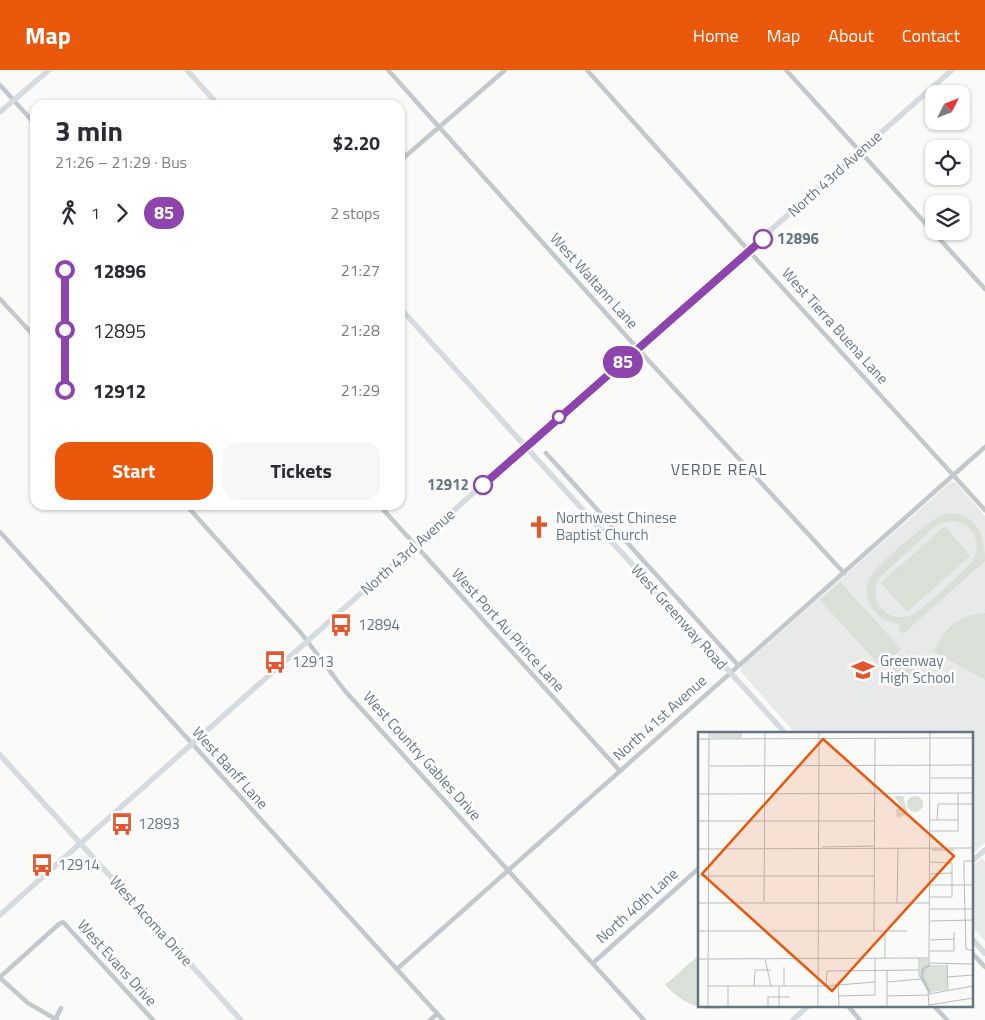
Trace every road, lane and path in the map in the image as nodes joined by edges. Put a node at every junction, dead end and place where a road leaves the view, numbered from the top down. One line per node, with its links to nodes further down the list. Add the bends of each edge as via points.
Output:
1 (48, 70): 9 (main road)
2 (187, 70): 10 (main road)
3 (388, 70): 13 (street, West Waltann Lane)
4 (505, 70): 13 (street)
5 (587, 70): 16 (street, West Tierra Buena Lane)
6 (786, 70): 14 (street)
7 (952, 70): 14 (main road, North 43rd Avenue)
8 (0, 85): 9 (street)
9 (14, 100): 11 (main road); 12 (street)
10 (214, 100)
11 (0, 112)
12 (30, 118)
13 (439, 127): 15 (street); 21 (street, West Waltann Lane)
14 (860, 152): 16 (main road, North 43rd Avenue); 17 (street)
15 (405, 157)
16 (749, 251): 21 (main road, North 43rd Avenue); 26 (street, West Tierra Buena Lane)
17 (985, 290)
18 (0, 299): 20 (street)
19 (405, 314): 22 (main road, West Greenway Road)
20 (30, 332)
21 (638, 349): 22 (main road, North 43rd Avenue); 33 (street, West Waltann Lane)
22 (525, 447): 27 (main road, West Greenway Road); 32 (main road, North 43rd Avenue)
23 (985, 447): 26 (street, North 41st Avenue)
24 (546, 454): 25 (street, West Greenway Road)
25 (561, 469): 27 (street); 35 (street, West Greenway Road)
26 (954, 475): 30 (street, West Tierra Buena Lane); 33 (street, North 41st Avenue)
27 (552, 477): 36 (main road, West Greenway Road)
28 (190, 510): 34 (street, West Country Gables Drive)
29 (383, 510): 32 (street, West Port Au Prince Lane)
30 (985, 510)
31 (0, 532): 38 (street, West Banff Lane)
32 (415, 546): 34 (main road, North 43rd Avenue); 40 (street, West Port Au Prince Lane)
33 (844, 573): 35 (street, North 41st Avenue)
34 (307, 641): 38 (main road, North 43rd Avenue); 45 (street, West Country Gables Drive, via 345,691)
35 (738, 665): 36 (street, North 41st Avenue)
36 (730, 673): 37 (main road, West Greenway Road); 40 (street, North 41st Avenue)
37 (784, 732)
38 (192, 745): 41 (main road, North 43rd Avenue); 52 (street, West Banff Lane)
39 (0, 756): 41 (main road, West Acoma Drive)
40 (620, 771): 45 (street, North 41st Avenue)
41 (80, 844): 46 (main road, North 43rd Avenue); 61 (main road, West Acoma Drive)
42 (985, 850): 43 (main road)
43 (972, 861)
44 (698, 869): 50 (street, North 40th Lane)
45 (508, 870): 50 (street, West Country Gables Drive); 52 (street, North 41st Avenue)
46 (0, 916)
47 (972, 939): 49 (main road)
48 (972, 953): 51 (street)
49 (985, 953)
50 (593, 963): 64 (street, West Country Gables Drive)
51 (984, 963)
52 (397, 970): 58 (street, West Banff Lane)
53 (0, 977): 59 (street, via 28,1003); 60 (street, West Evans Drive, via 63,922)
54 (62, 1008): 59 (street)
55 (806, 1008): 65 (main road)
56 (850, 1008): 66 (street)
57 (936, 1008): 67 (street)
58 (437, 1014): 62 (street); 63 (street, West Banff Lane)
59 (56, 1020)
60 (153, 1020)
61 (241, 1020)
62 (430, 1020)
63 (443, 1020)
64 (644, 1020)
65 (793, 1020)
66 (860, 1020)
67 (947, 1020)

